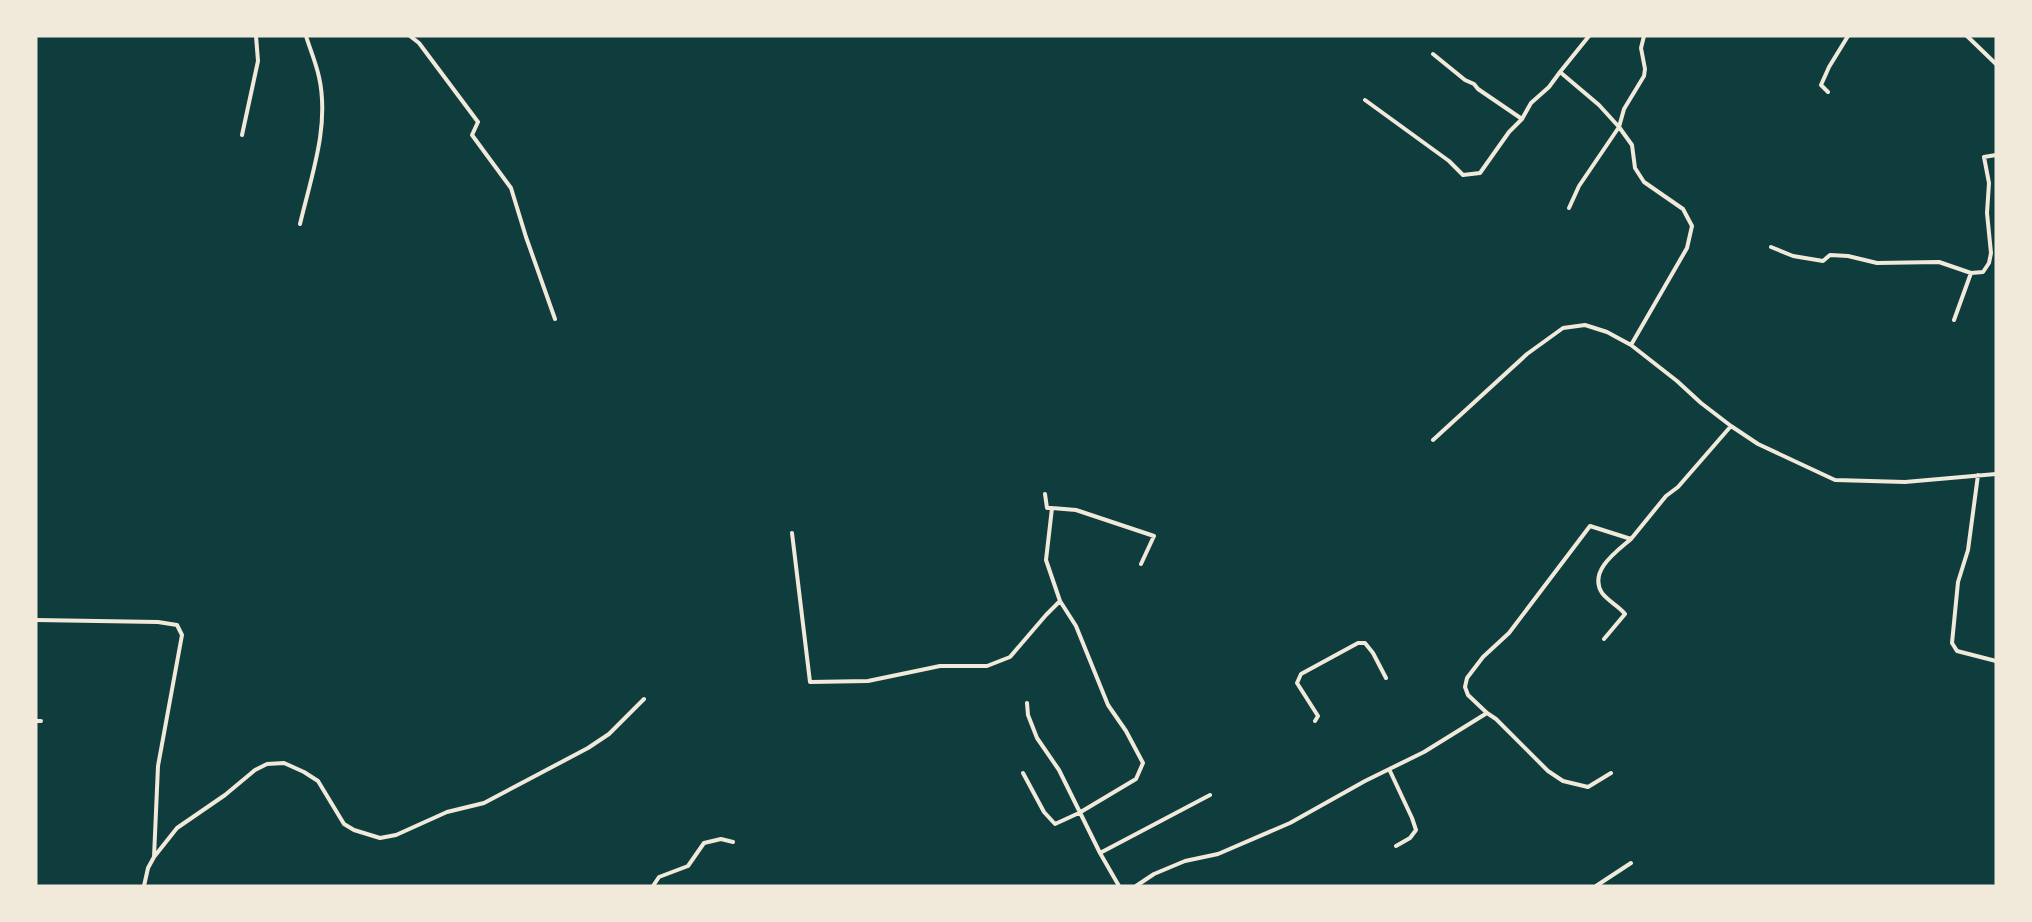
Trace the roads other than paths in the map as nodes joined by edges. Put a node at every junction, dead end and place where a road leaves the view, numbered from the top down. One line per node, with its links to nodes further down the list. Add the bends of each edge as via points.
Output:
1 (256, 36): 15 (street, via 258,61)
2 (306, 36): 18 (street, via 319,78 321,137)
3 (410, 36): 21 (street, via 419,43 478,122 472,135 511,188)
4 (1589, 36): 10 (street)
5 (1644, 36): 14 (street, via 1641,48 1644,76 1624,109)
6 (1848, 36): 11 (street, via 1821,85)
7 (1967, 36): 9 (street)
8 (1433, 54): 13 (street)
9 (1996, 64)
10 (1560, 72): 13 (street, via 1531,103); 14 (street)
11 (1828, 92)
12 (1365, 100): 13 (street, via 1449,161 1463,176 1480,173 1508,132)
13 (1522, 120)
14 (1619, 127): 17 (street, via 1579,186); 23 (street, via 1632,145 1635,168 1644,182 1684,209 1692,226 1687,248)
15 (242, 135)
16 (1996, 155): 20 (street, via 1984,157 1989,183 1989,263 1983,272)
17 (1569, 208)
18 (300, 224)
19 (1770, 247): 20 (street, via 1793,256 1823,261 1830,255 1877,264 1939,262)
20 (1971, 273): 22 (street)
21 (555, 320)
22 (1954, 320)
23 (1631, 345): 24 (street); 25 (street, via 1585,325 1563,328 1527,354)
24 (1731, 426): 27 (street, via 1758,444 1836,480 1904,482); 31 (street)
25 (1433, 440)
26 (1996, 474): 27 (street)
27 (1978, 475): 36 (street, via 1968,550 1958,582 1952,643 1957,651)
28 (1045, 494): 29 (street, via 1047,508)
29 (1052, 508): 32 (street, via 1076,510 1154,536); 33 (street, via 1046,560)
30 (792, 533): 33 (street, via 810,682 868,681 940,666 987,666 1010,657)
31 (1631, 539): 35 (street, via 1602,567 1601,591 1625,614); 40 (street, via 1590,526 1509,633 1466,678 1468,695)
32 (1141, 564)
33 (1060, 601): 46 (street, via 1076,626 1108,705 1142,763 1136,779)
34 (36, 620): 50 (street, via 158,622 177,625 182,635 158,766)
35 (1604, 639)
36 (1996, 661)
37 (1386, 678): 41 (street, via 1373,653 1365,643 1358,642 1301,674 1297,683 1318,716)
38 (644, 699): 50 (street, via 608,734 588,748 484,802 447,812 396,835 380,838 344,824 318,781 284,763 267,764 177,828)
39 (1027, 703): 46 (street, via 1028,716 1037,738 1059,770)
40 (1487, 713): 42 (street); 44 (street, via 1563,781 1588,787)
41 (1315, 721)
42 (1390, 771): 48 (street, via 1416,830); 55 (street, via 1365,781 1290,824 1218,854 1186,861 1154,874)
43 (1023, 773): 46 (street, via 1044,812 1055,824)
44 (1611, 773)
45 (1210, 795): 49 (street)
46 (1079, 813): 49 (street)
47 (733, 842): 53 (street, via 721,839 704,843 688,866 658,877)
48 (1396, 846)
49 (1100, 852): 54 (street)
50 (154, 858): 52 (street)
51 (1631, 862): 56 (street)
52 (144, 886)
53 (653, 886)
54 (1119, 886)
55 (1136, 886)
56 (1596, 886)

